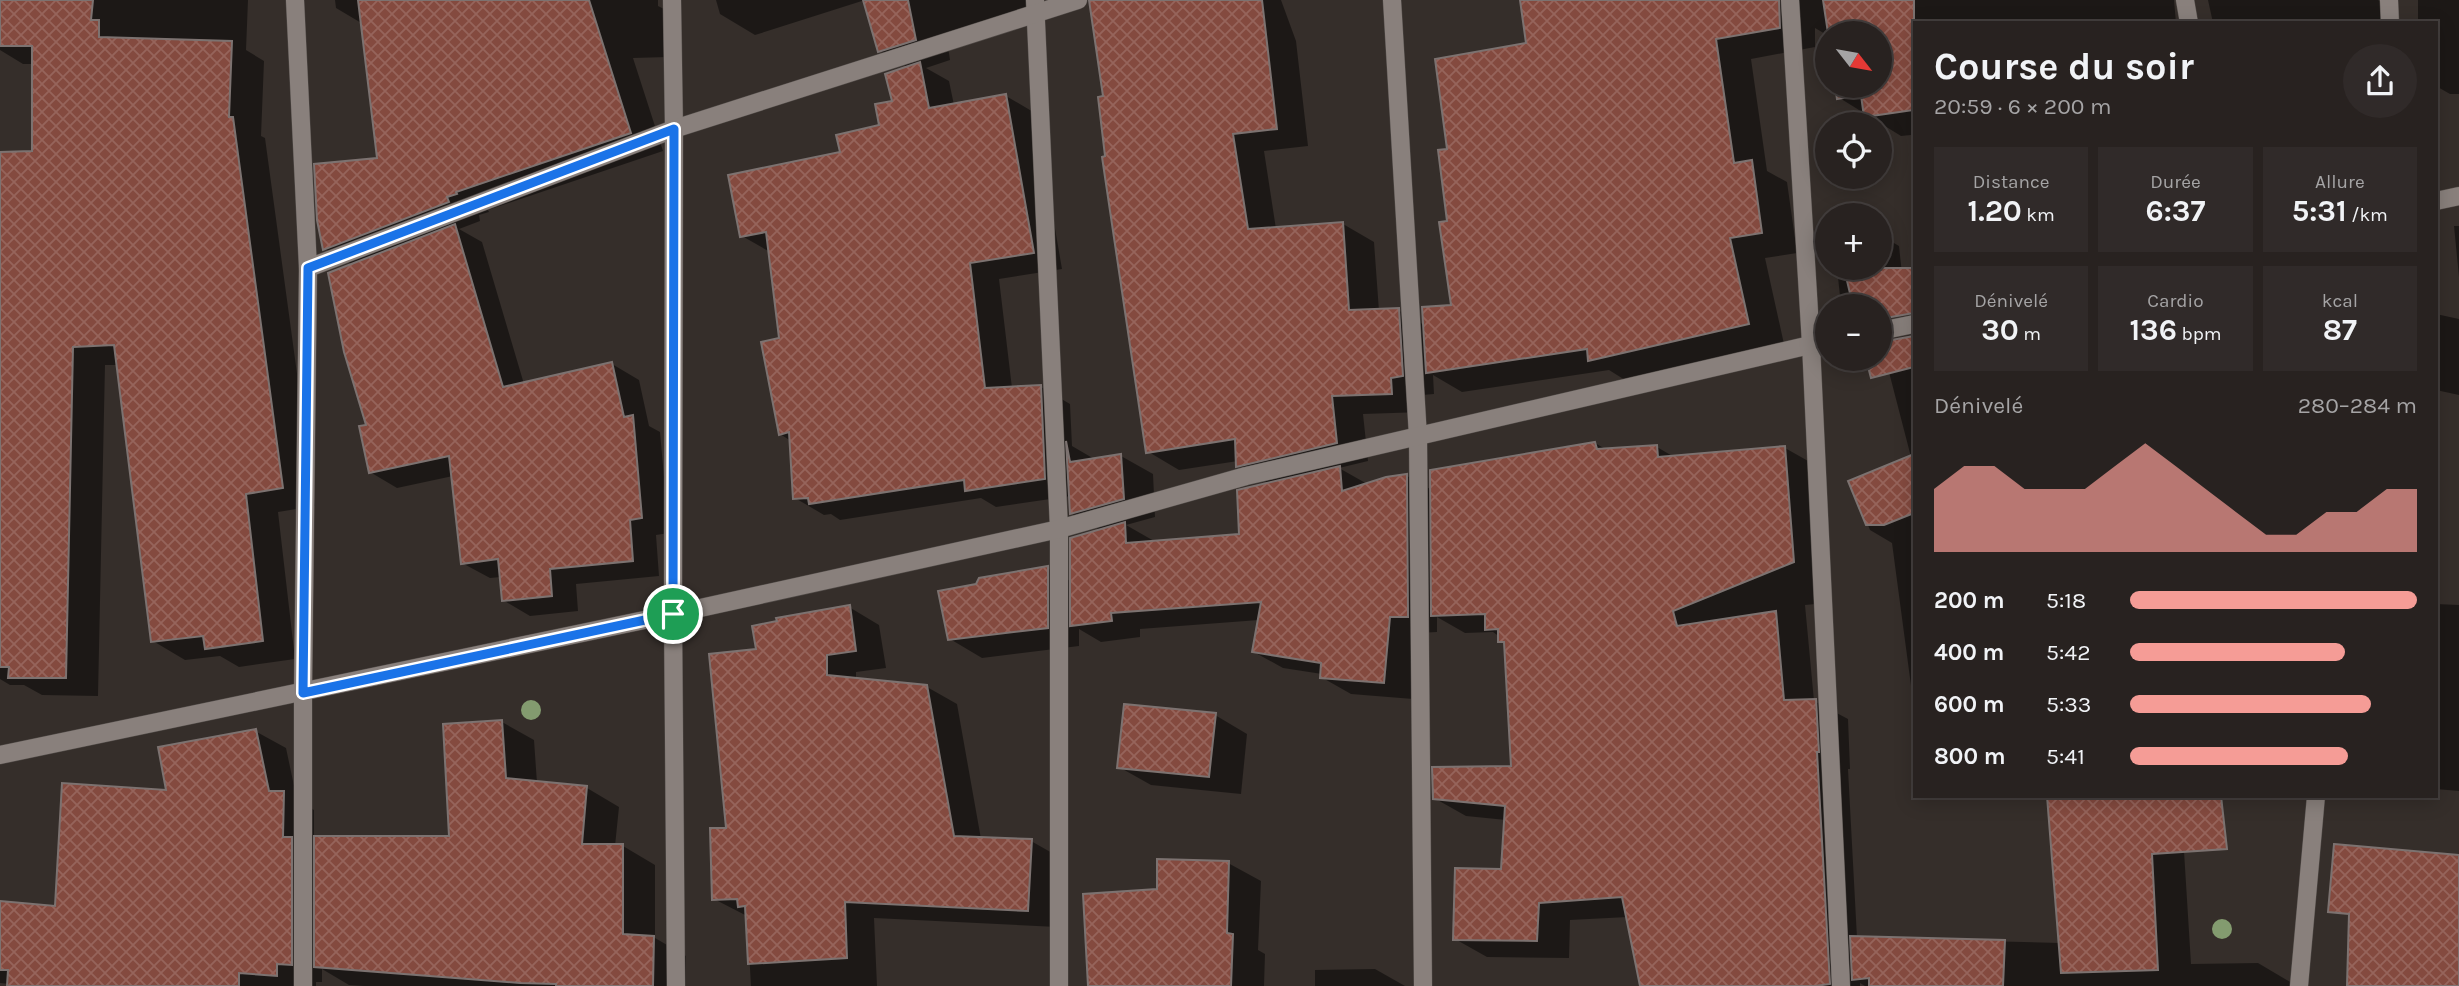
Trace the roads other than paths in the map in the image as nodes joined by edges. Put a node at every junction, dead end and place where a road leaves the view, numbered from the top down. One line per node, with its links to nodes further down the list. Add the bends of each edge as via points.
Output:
1 (295, 0): 14 (street)
2 (671, 0): 11 (street)
3 (1078, 0): 8 (street)
4 (1392, 0): 20 (street)
5 (1790, 0): 15 (street)
6 (2185, 0): 9 (street)
7 (2389, 0): 10 (street)
8 (1035, 7): 11 (street); 21 (street)
9 (2189, 21)
10 (2390, 21)
11 (674, 129): 14 (street); 22 (street)
12 (2459, 196): 13 (street)
13 (2438, 201)
14 (308, 268): 23 (street)
15 (1815, 296)
16 (1913, 324): 17 (street)
17 (1892, 329)
18 (1815, 344): 20 (street)
19 (1820, 371): 30 (street)
20 (1418, 437): 21 (street, via 1246,476); 29 (street)
21 (1059, 529): 22 (street); 28 (street)
22 (673, 614): 23 (street); 27 (street)
23 (303, 693): 24 (street); 26 (street)
24 (0, 755)
25 (2316, 798): 31 (street)
26 (303, 986)
27 (676, 986)
28 (1059, 986)
29 (1423, 986)
30 (1841, 986)
31 (2299, 986)

